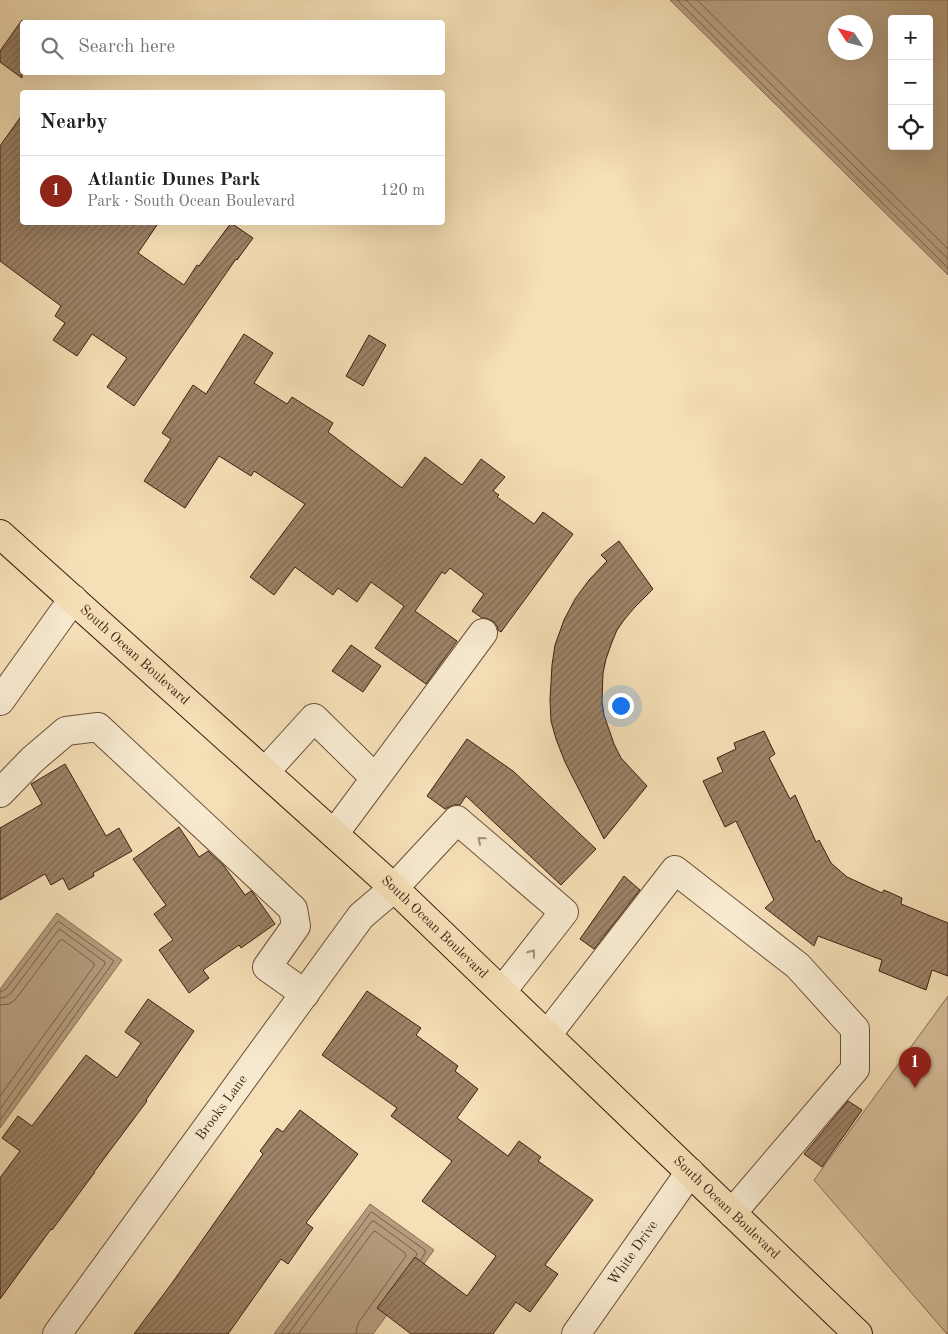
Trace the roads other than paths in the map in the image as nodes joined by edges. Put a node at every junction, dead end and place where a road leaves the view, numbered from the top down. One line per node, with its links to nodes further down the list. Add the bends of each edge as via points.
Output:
1 (0, 534): 2 (main road, South Ocean Boulevard)
2 (73, 599): 4 (street); 5 (main road, South Ocean Boulevard)
3 (483, 634): 6 (street)
4 (0, 701)
5 (265, 772): 6 (street, via 314,718); 8 (main road, South Ocean Boulevard)
6 (375, 778): 8 (street)
7 (0, 793): 11 (street, via 66,731 98,727 293,909 296,926 267,967)
8 (334, 834): 9 (main road, South Ocean Boulevard)
9 (394, 888): 10 (main road, South Ocean Boulevard); 10 (street, Brooks Lane, one-way to 9, via 564,912 457,820); 11 (street, Brooks Lane, via 362,916)
10 (502, 991): 12 (main road, South Ocean Boulevard)
11 (305, 994): 15 (street, Brooks Lane)
12 (547, 1035): 13 (main road, South Ocean Boulevard); 14 (street, via 675,870 798,966 855,1029 855,1069)
13 (690, 1172): 14 (main road, South Ocean Boulevard); 16 (street, White Drive)
14 (732, 1213): 17 (main road, South Ocean Boulevard)
15 (57, 1334)
16 (576, 1334)
17 (858, 1334)

